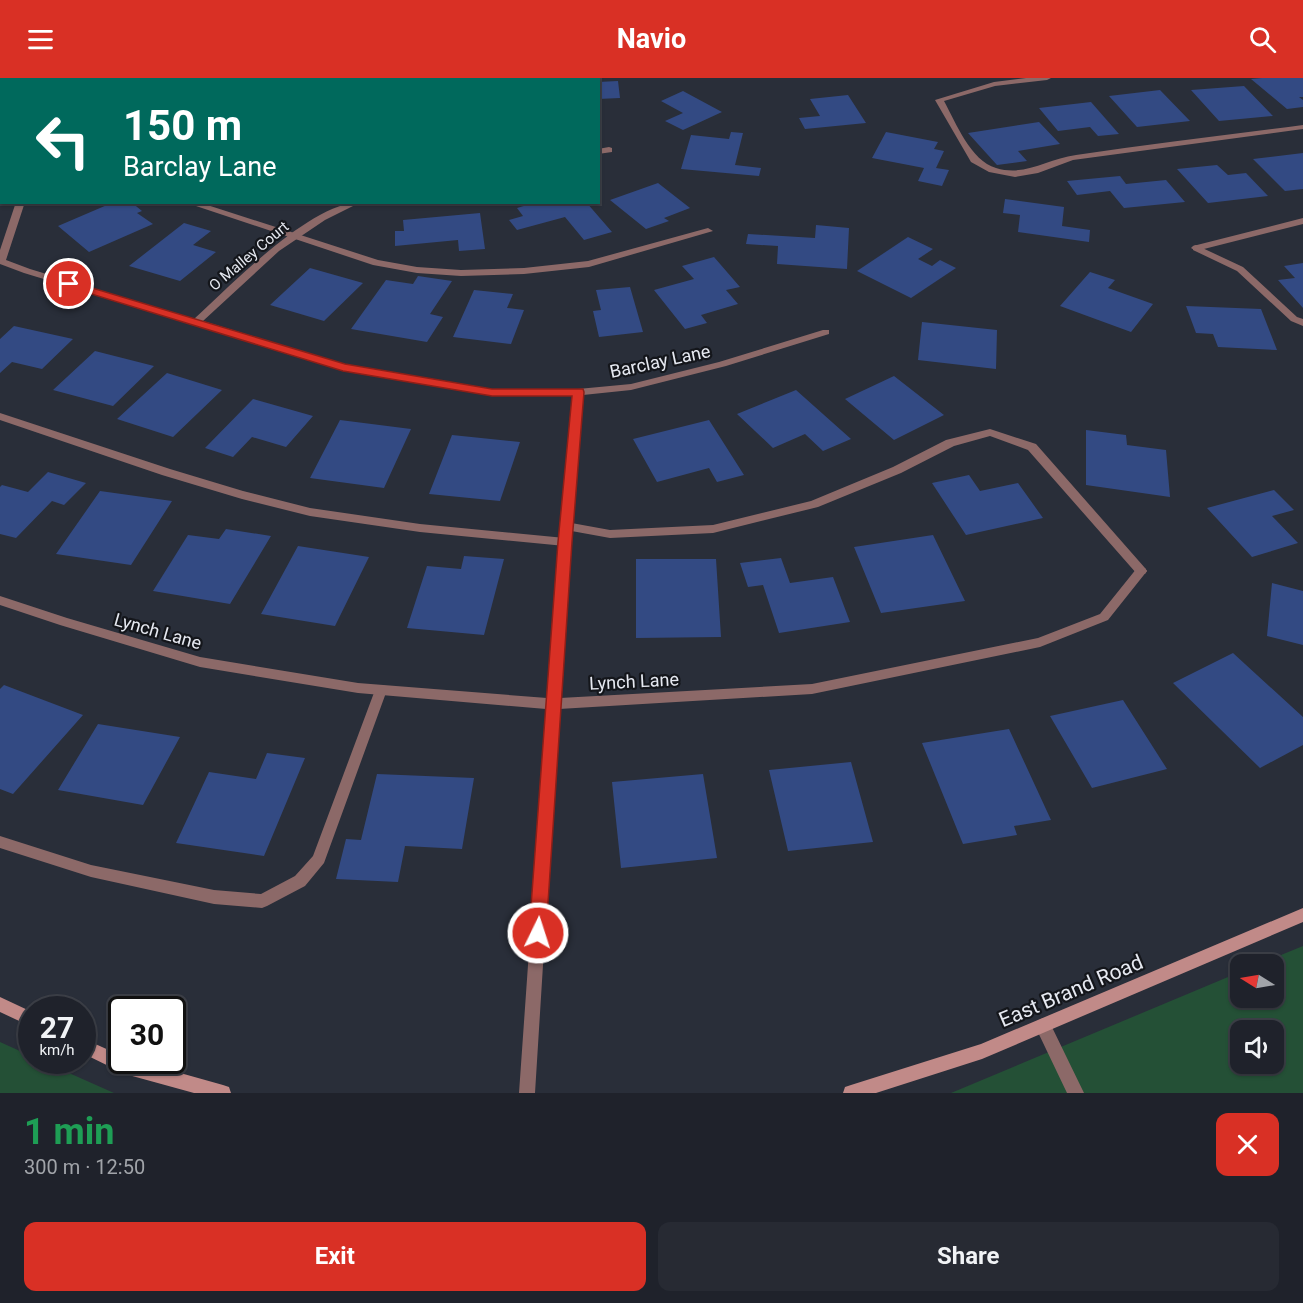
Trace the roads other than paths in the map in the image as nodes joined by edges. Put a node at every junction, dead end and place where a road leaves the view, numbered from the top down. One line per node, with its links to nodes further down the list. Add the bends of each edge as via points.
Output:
1 (1047, 78): 2 (street, via 994,84 939,100 974,160 983,167 1015,174 1072,158)
2 (1303, 127)
3 (609, 150): 4 (street)
4 (600, 152)
5 (20, 204): 11 (street, Barclay Lane, via 1,261)
6 (194, 204): 10 (street)
7 (353, 204): 10 (street, O Malley Court, via 322,218)
8 (1303, 221): 12 (street, via 1196,248 1240,269)
9 (708, 231): 10 (street, via 589,264 461,273 376,263)
10 (293, 238): 11 (street, O Malley Court)
11 (196, 322): 14 (street, Barclay Lane, via 343,368 403,379 492,392)
12 (1303, 323)
13 (826, 332): 14 (street, Barclay Lane, via 632,387)
14 (578, 392): 16 (street)
15 (0, 416): 17 (street, via 166,472 310,512 420,528)
16 (566, 526): 17 (street); 20 (street, Lynch Lane, via 610,534 713,529 814,504 950,443 990,432 1032,447 1141,571 1104,617 1040,642 812,689)
17 (565, 542): 20 (street)
18 (0, 600): 19 (street, Lynch Lane, via 200,662)
19 (381, 690): 20 (street, Lynch Lane); 21 (street, via 319,859 300,881 262,901 214,897 91,871)
20 (553, 704): 28 (street)
21 (0, 842)
22 (1303, 915): 25 (main road, East Brand Road)
23 (0, 1004): 24 (main road)
24 (18, 1013)
25 (1043, 1026): 29 (main road, East Brand Road, via 982,1051); 30 (street)
26 (96, 1052): 27 (main road, via 125,1066)
27 (223, 1093)
28 (527, 1093)
29 (851, 1093)
30 (1076, 1093)

